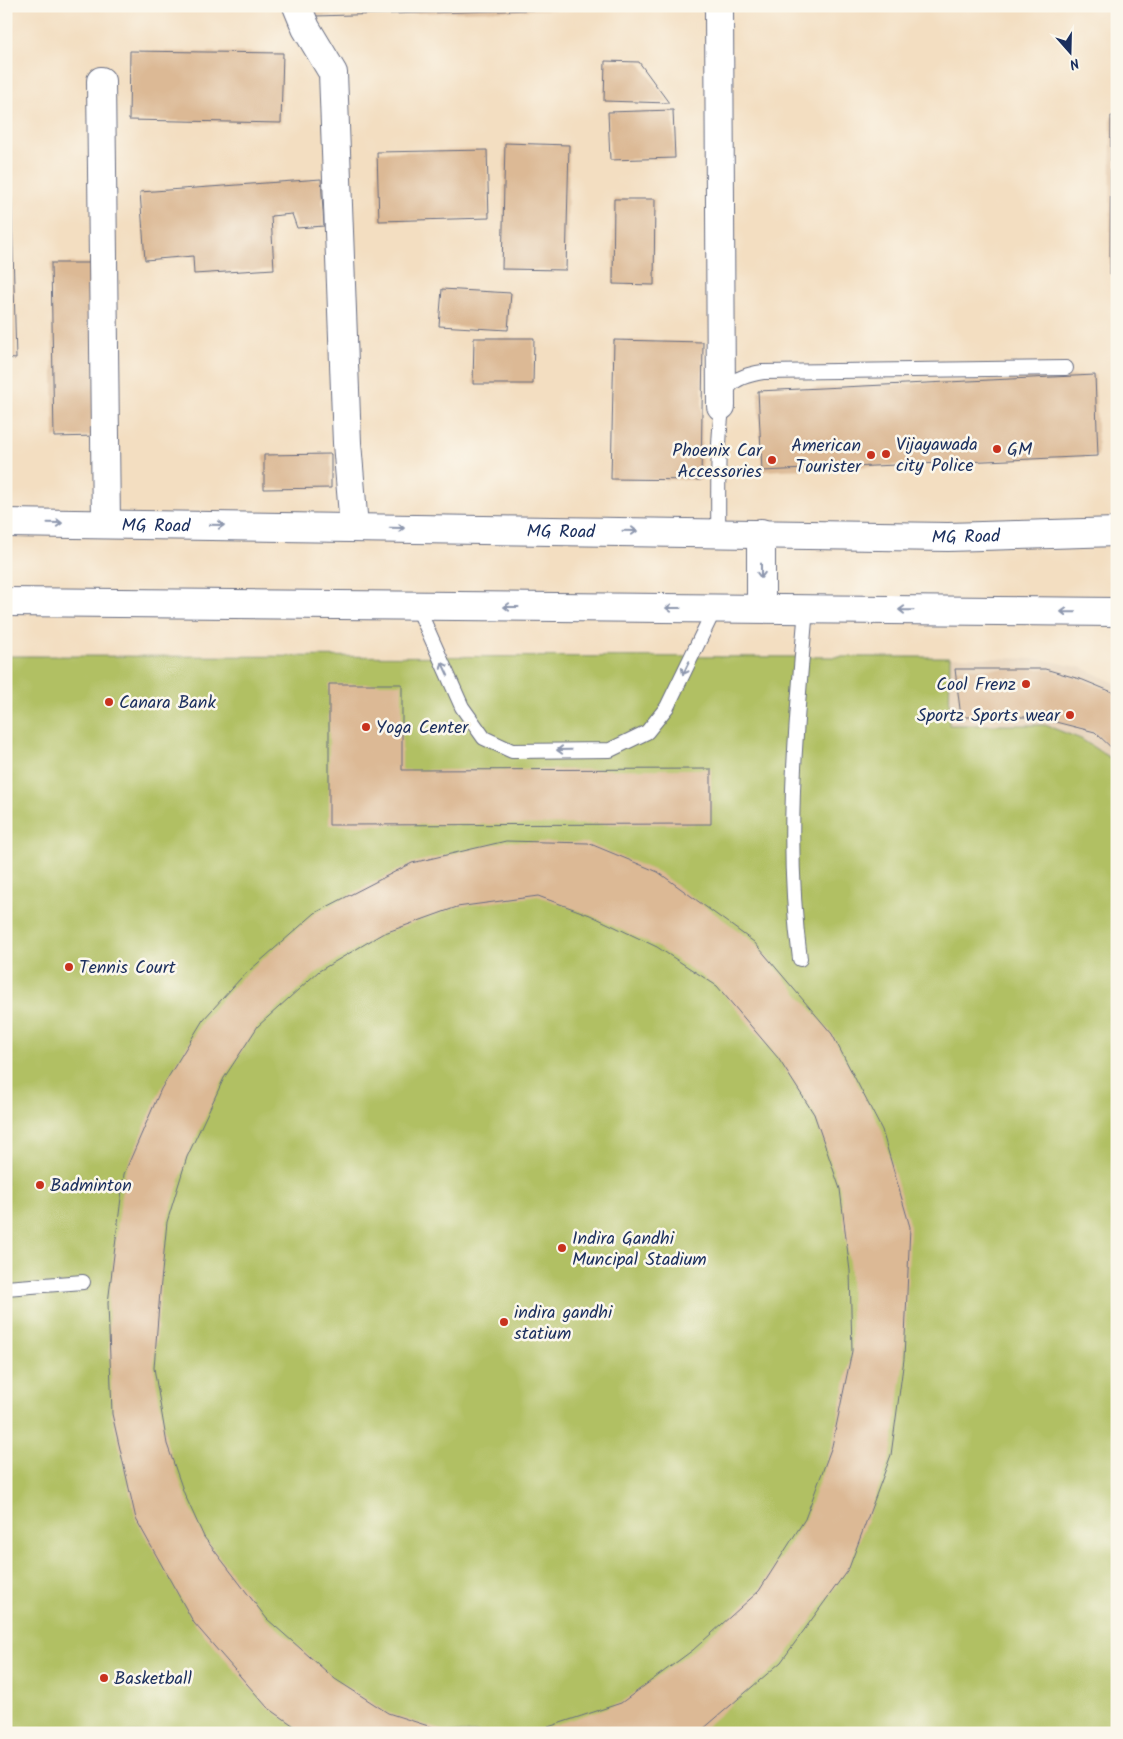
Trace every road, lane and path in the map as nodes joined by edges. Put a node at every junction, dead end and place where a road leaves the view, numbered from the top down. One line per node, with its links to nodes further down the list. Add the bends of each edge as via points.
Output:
1 (297, 6): 8 (main road, via 333,73 347,443)
2 (719, 6): 5 (main road)
3 (100, 81): 7 (main road)
4 (1066, 368): 5 (lane, via 763,372 743,376 729,387)
5 (721, 406): 9 (lane)
6 (6, 523): 7 (main road, MG Road, one-way to 7)
7 (106, 524): 8 (main road, MG Road, one-way to 8)
8 (354, 527): 9 (main road, MG Road, one-way to 9)
9 (718, 532): 11 (main road, MG Road)
10 (1117, 532): 11 (main road, MG Road, via 948,537)
11 (762, 533): 15 (main road, one-way to 15)
12 (6, 602): 13 (main road)
13 (417, 606): 14 (main road, one-way to 13); 14 (lane, one-way to 13, via 667,707 647,732 610,750 512,751 484,738 462,707)
14 (715, 608): 15 (main road)
15 (762, 608): 16 (main road)
16 (806, 609): 17 (main road, one-way to 16); 18 (lane, via 791,807 793,910)
17 (1117, 612)
18 (800, 959)
19 (83, 1282): 20 (lane)
20 (6, 1288)

